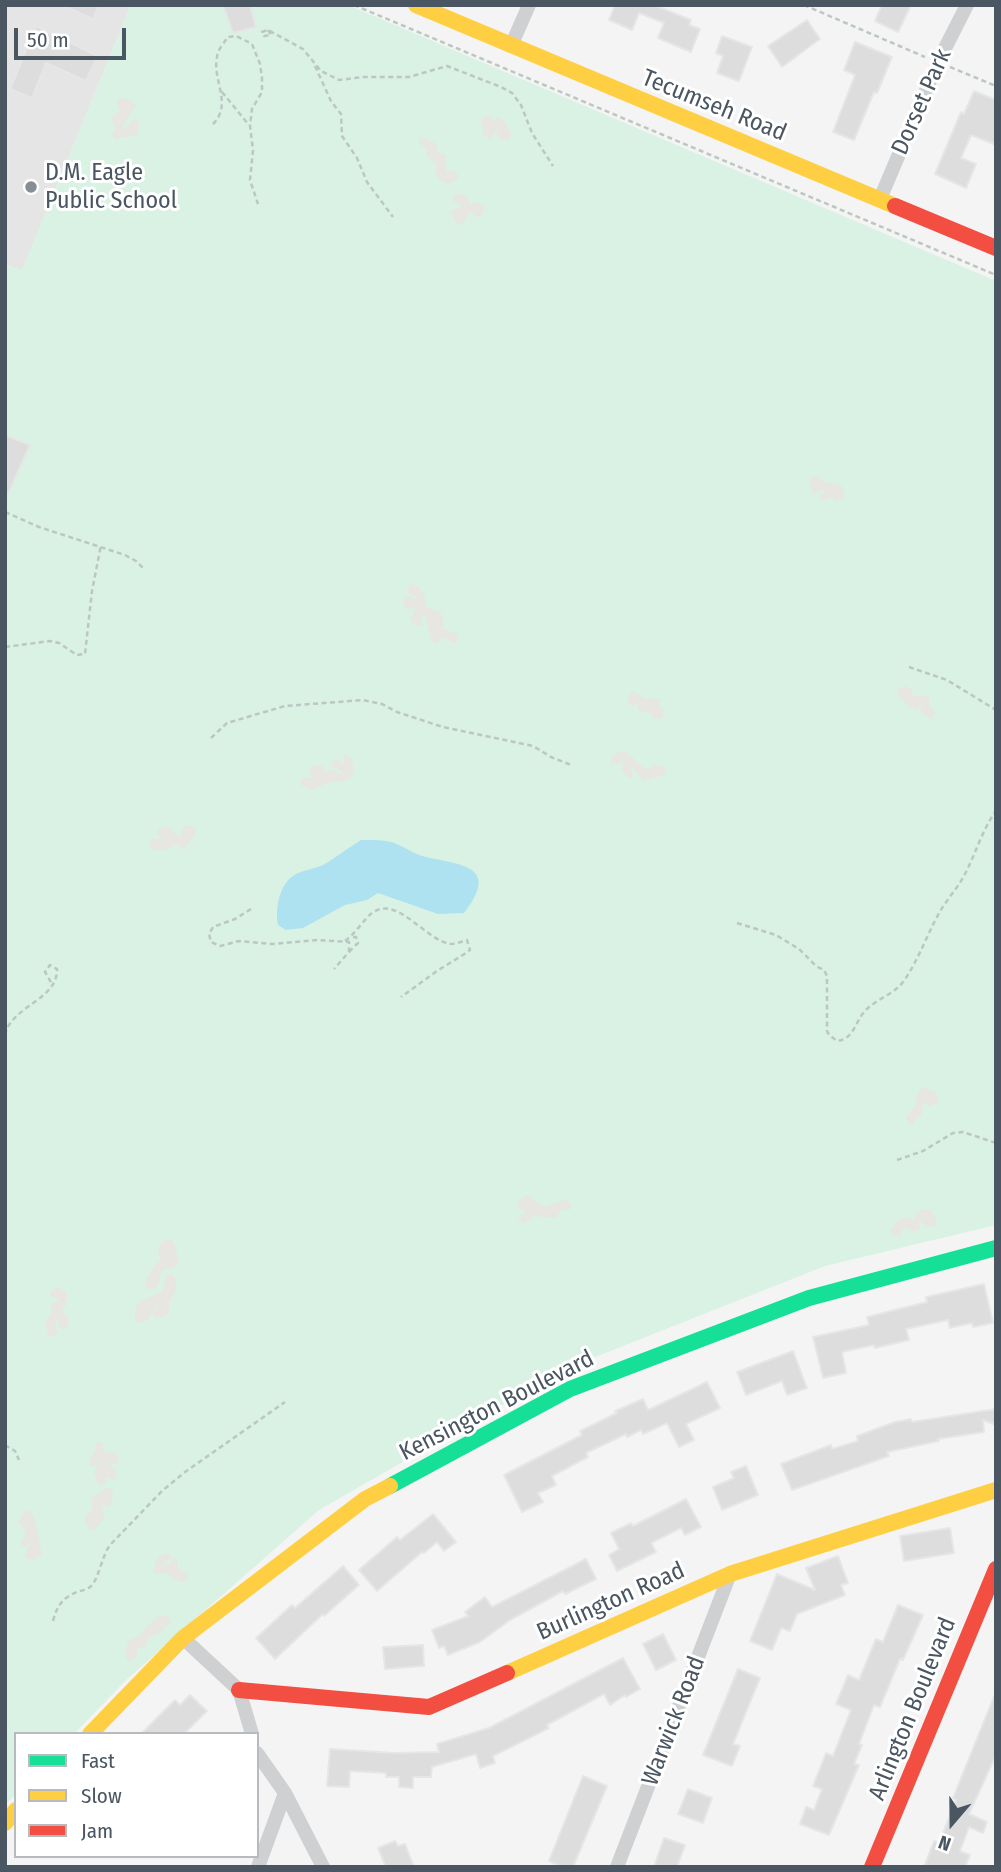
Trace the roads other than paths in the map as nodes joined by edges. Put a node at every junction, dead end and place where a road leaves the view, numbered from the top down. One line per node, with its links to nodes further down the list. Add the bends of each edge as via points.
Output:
1 (416, 5): 4 (street, Tecumseh Road)
2 (529, 5): 4 (street)
3 (967, 5): 5 (street, Dorset Park)
4 (511, 46): 5 (street, Tecumseh Road)
5 (880, 199): 6 (street, Tecumseh Road)
6 (996, 248)
7 (996, 1248): 11 (street, Kensington Boulevard, via 809,1298 570,1389 365,1499)
8 (996, 1490): 10 (street, Burlington Road)
9 (996, 1569): 20 (street, Arlington Boulevard)
10 (730, 1574): 12 (street, Burlington Road, via 429,1707); 19 (street, Warwick Road)
11 (183, 1638): 12 (street); 13 (street, Kensington Boulevard)
12 (239, 1690): 14 (street)
13 (92, 1732)
14 (251, 1732)
15 (259, 1756): 16 (street)
16 (285, 1793): 17 (street); 18 (street)
17 (258, 1867)
18 (323, 1867)
19 (617, 1867)
20 (872, 1867)

